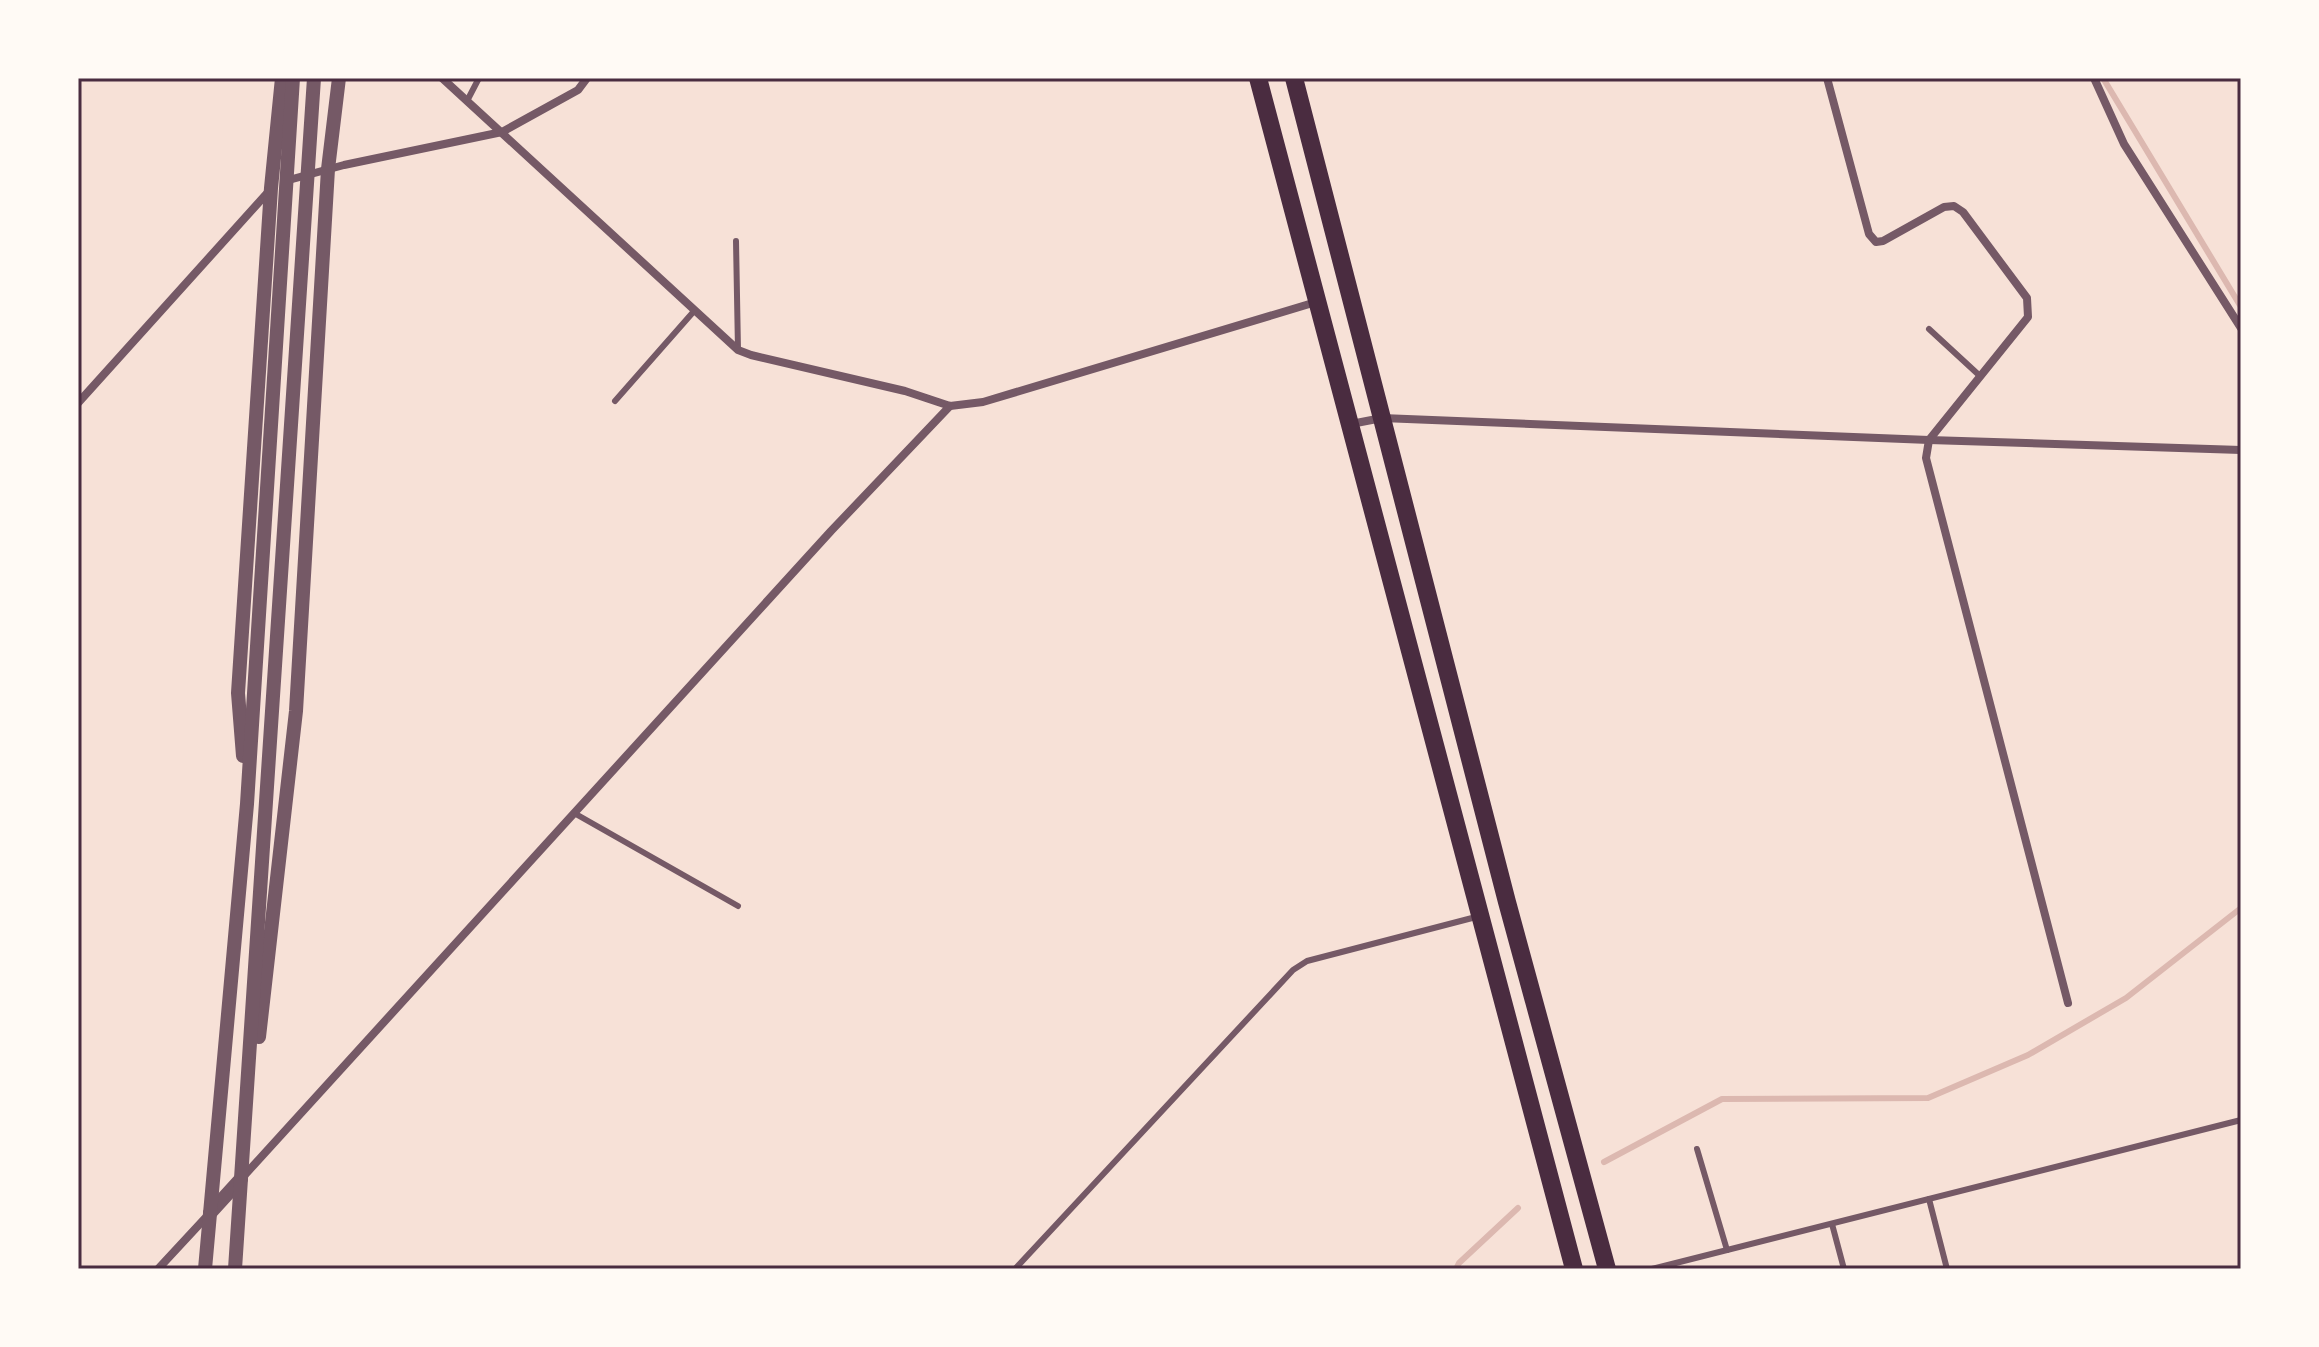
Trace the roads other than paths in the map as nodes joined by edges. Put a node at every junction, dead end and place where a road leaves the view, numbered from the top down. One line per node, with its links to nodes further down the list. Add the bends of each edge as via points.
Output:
1 (282, 78): 15 (street)
2 (293, 78): 31 (street)
3 (314, 78): 36 (street)
4 (339, 78): 14 (street)
5 (442, 78): 12 (street)
6 (479, 78): 12 (lane)
7 (587, 78): 13 (street, via 578,90)
8 (1258, 78): 18 (main road)
9 (1294, 78): 17 (main road)
10 (1827, 78): 23 (street, via 1869,234 1876,242 1954,206 2027,298 2028,317)
11 (2094, 78): 20 (street, via 2124,144)
12 (467, 101): 13 (street)
13 (502, 132): 14 (street); 19 (street)
14 (328, 169): 15 (street); 36 (street, via 296,711 257,1058)
15 (271, 188): 25 (street); 31 (street, via 238,693)
16 (736, 241): 22 (lane)
17 (1349, 292): 18 (main road); 27 (main road)
18 (1317, 302): 26 (street, via 983,402); 28 (main road)
19 (695, 310): 22 (street); 24 (lane)
20 (2241, 328)
21 (1929, 329): 23 (lane)
22 (738, 350): 26 (street)
23 (1980, 376): 29 (street)
24 (615, 401)
25 (78, 403)
26 (950, 406): 32 (street)
27 (1382, 418): 28 (street); 29 (street); 49 (main road)
28 (1350, 425): 34 (main road)
29 (1929, 440): 30 (street); 35 (street, via 1926,458)
30 (2241, 450)
31 (247, 804): 41 (street)
32 (574, 813): 33 (lane); 39 (street)
33 (738, 906)
34 (1480, 916): 47 (lane, via 1307,961 1293,970); 48 (main road)
35 (2068, 1003)
36 (248, 1079): 39 (street)
37 (2240, 1123): 40 (lane)
38 (1697, 1149): 43 (lane)
39 (241, 1179): 41 (street); 46 (street)
40 (1929, 1199): 42 (lane); 52 (lane)
41 (209, 1213): 44 (street); 45 (street)
42 (1832, 1224): 43 (lane); 51 (lane)
43 (1727, 1250): 50 (lane)
44 (158, 1269)
45 (205, 1269)
46 (235, 1269)
47 (1015, 1269)
48 (1574, 1269)
49 (1607, 1269)
50 (1652, 1269)
51 (1844, 1269)
52 (1947, 1269)

